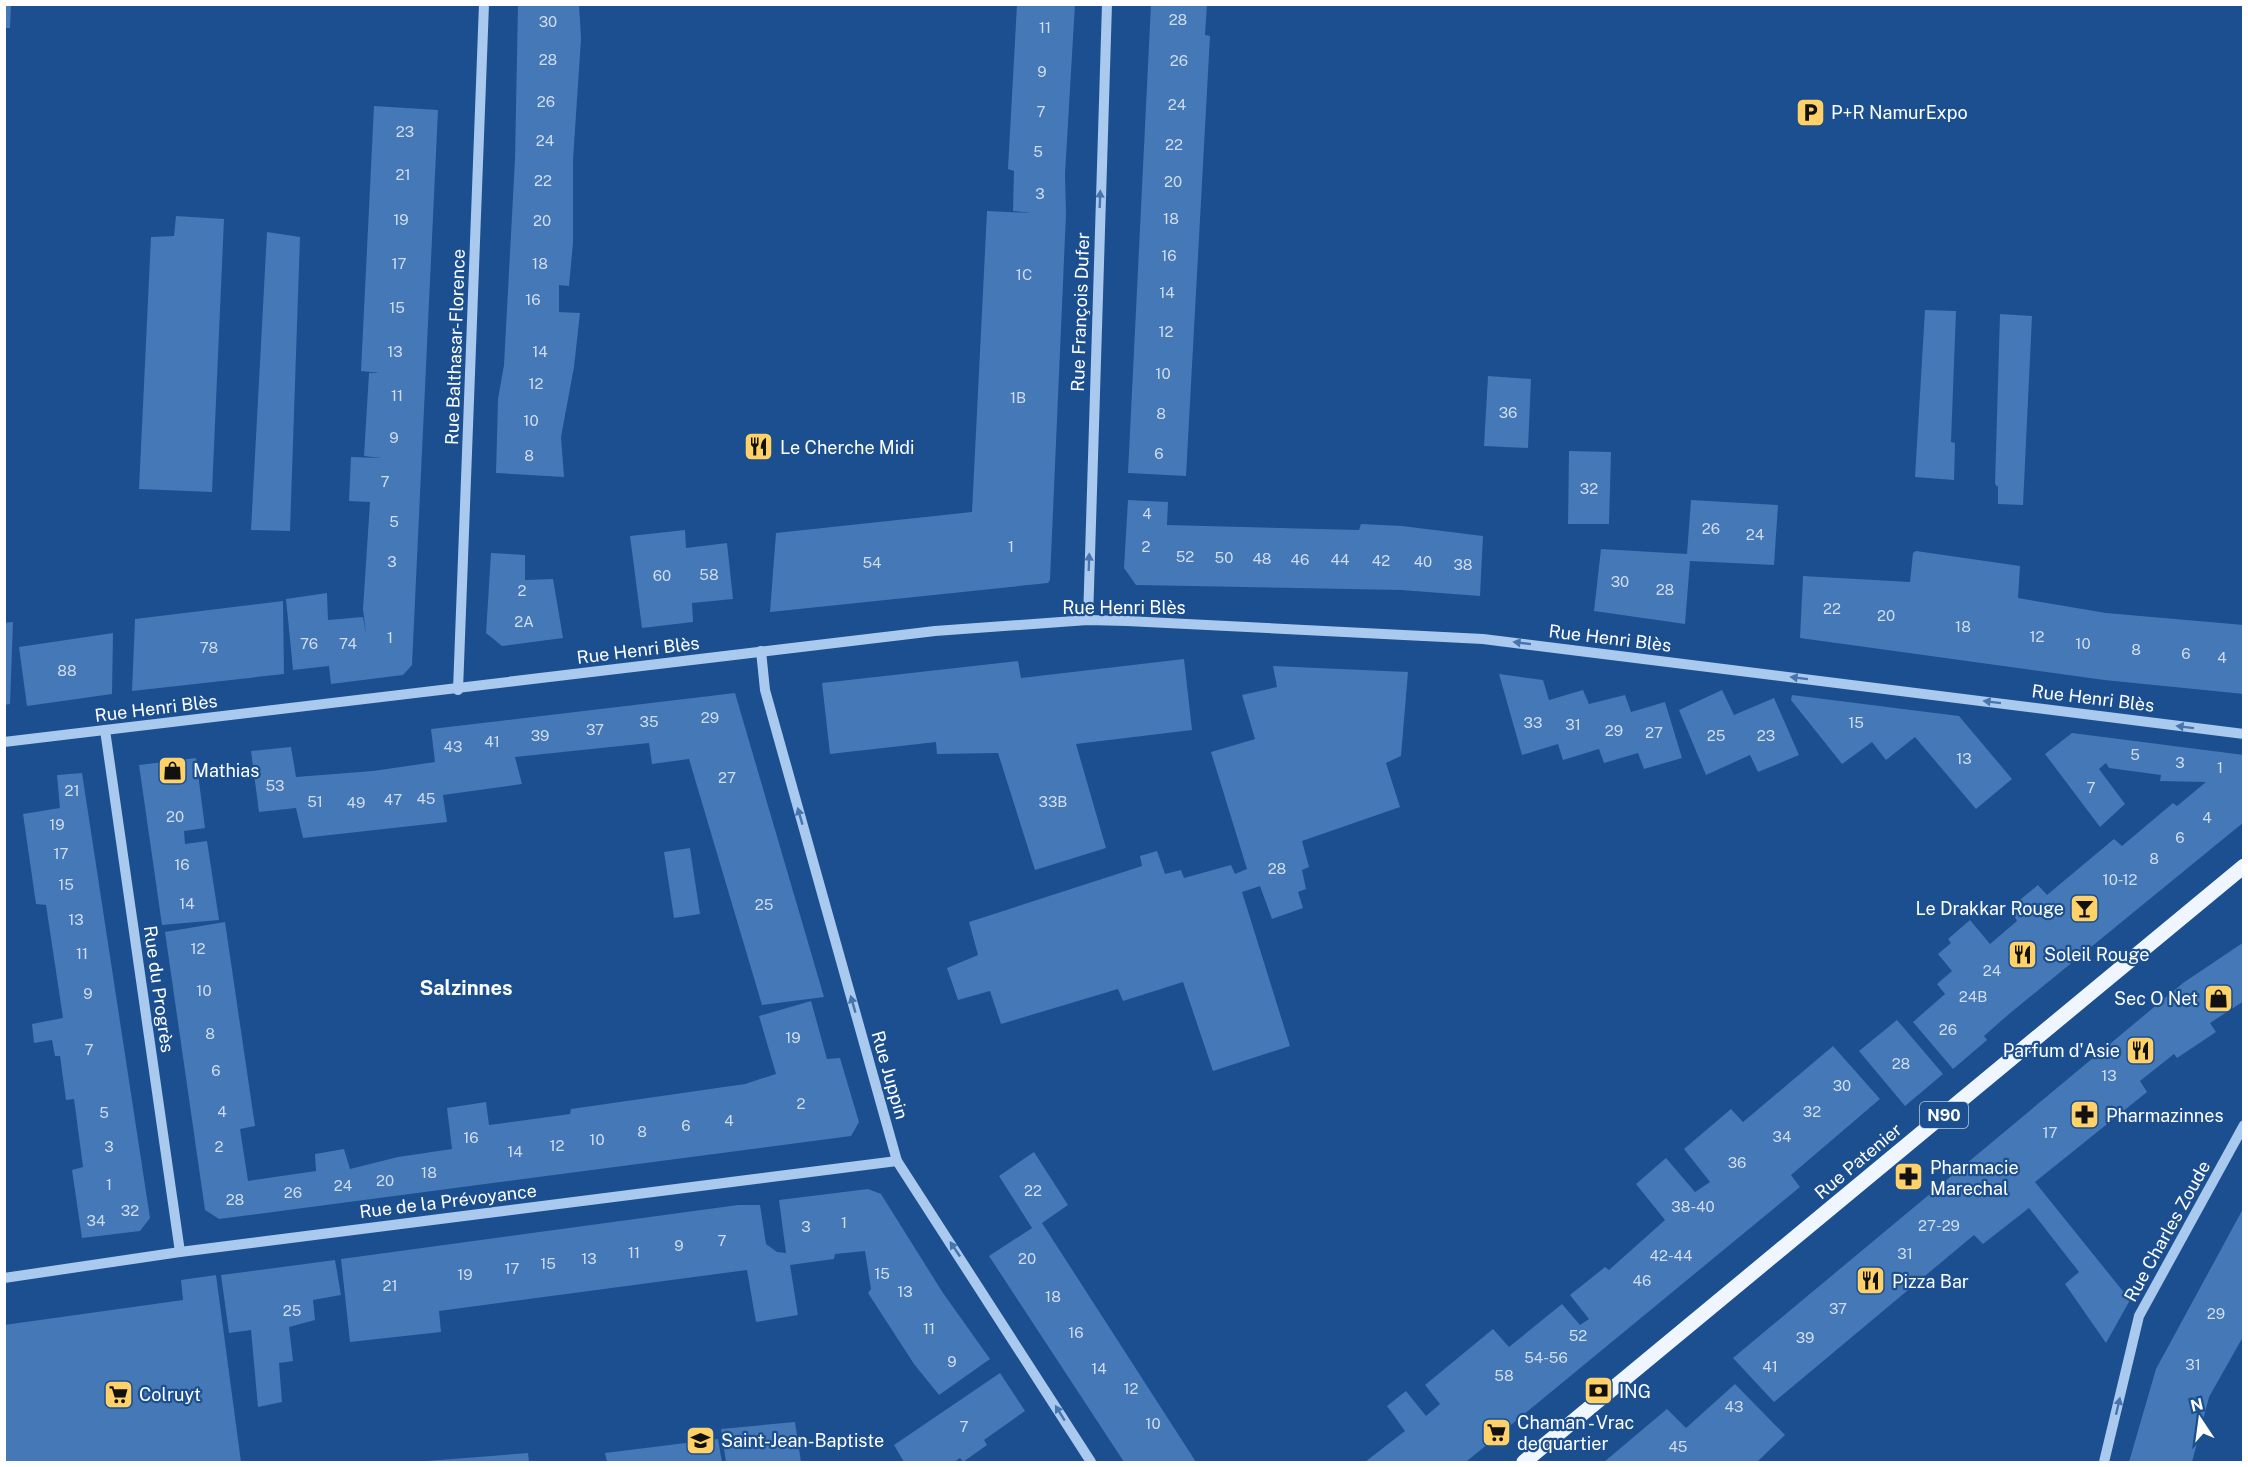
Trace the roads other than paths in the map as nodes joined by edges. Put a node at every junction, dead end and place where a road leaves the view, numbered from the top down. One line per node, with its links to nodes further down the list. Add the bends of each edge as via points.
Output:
1 (484, 4): 5 (street, Rue Balthasar-Florence)
2 (1107, 4): 3 (street, Rue François Dufer, one-way to 2)
3 (1088, 620): 4 (street, Rue Henri Blès, via 935,631); 7 (street, Rue Henri Blès, one-way to 3, via 1484,639)
4 (761, 651): 5 (street, Rue Henri Blès); 11 (street, Rue Juppin, one-way to 4, via 765,690)
5 (458, 690): 6 (street, Rue Henri Blès)
6 (105, 730): 8 (street, Rue Henri Blès); 12 (street, Rue du Progrès)
7 (2244, 734)
8 (4, 742)
9 (2244, 866): 15 (main road, Rue Patenier / N90)
10 (2244, 1125): 16 (street, Rue Charles Zoude, one-way to 10, via 2139,1316)
11 (897, 1161): 12 (street, Rue de la Prévoyance); 14 (street, Rue Juppin, one-way to 11)
12 (180, 1252): 13 (street, Rue de la Prévoyance)
13 (4, 1278)
14 (1091, 1462)
15 (1524, 1462)
16 (2104, 1462)

